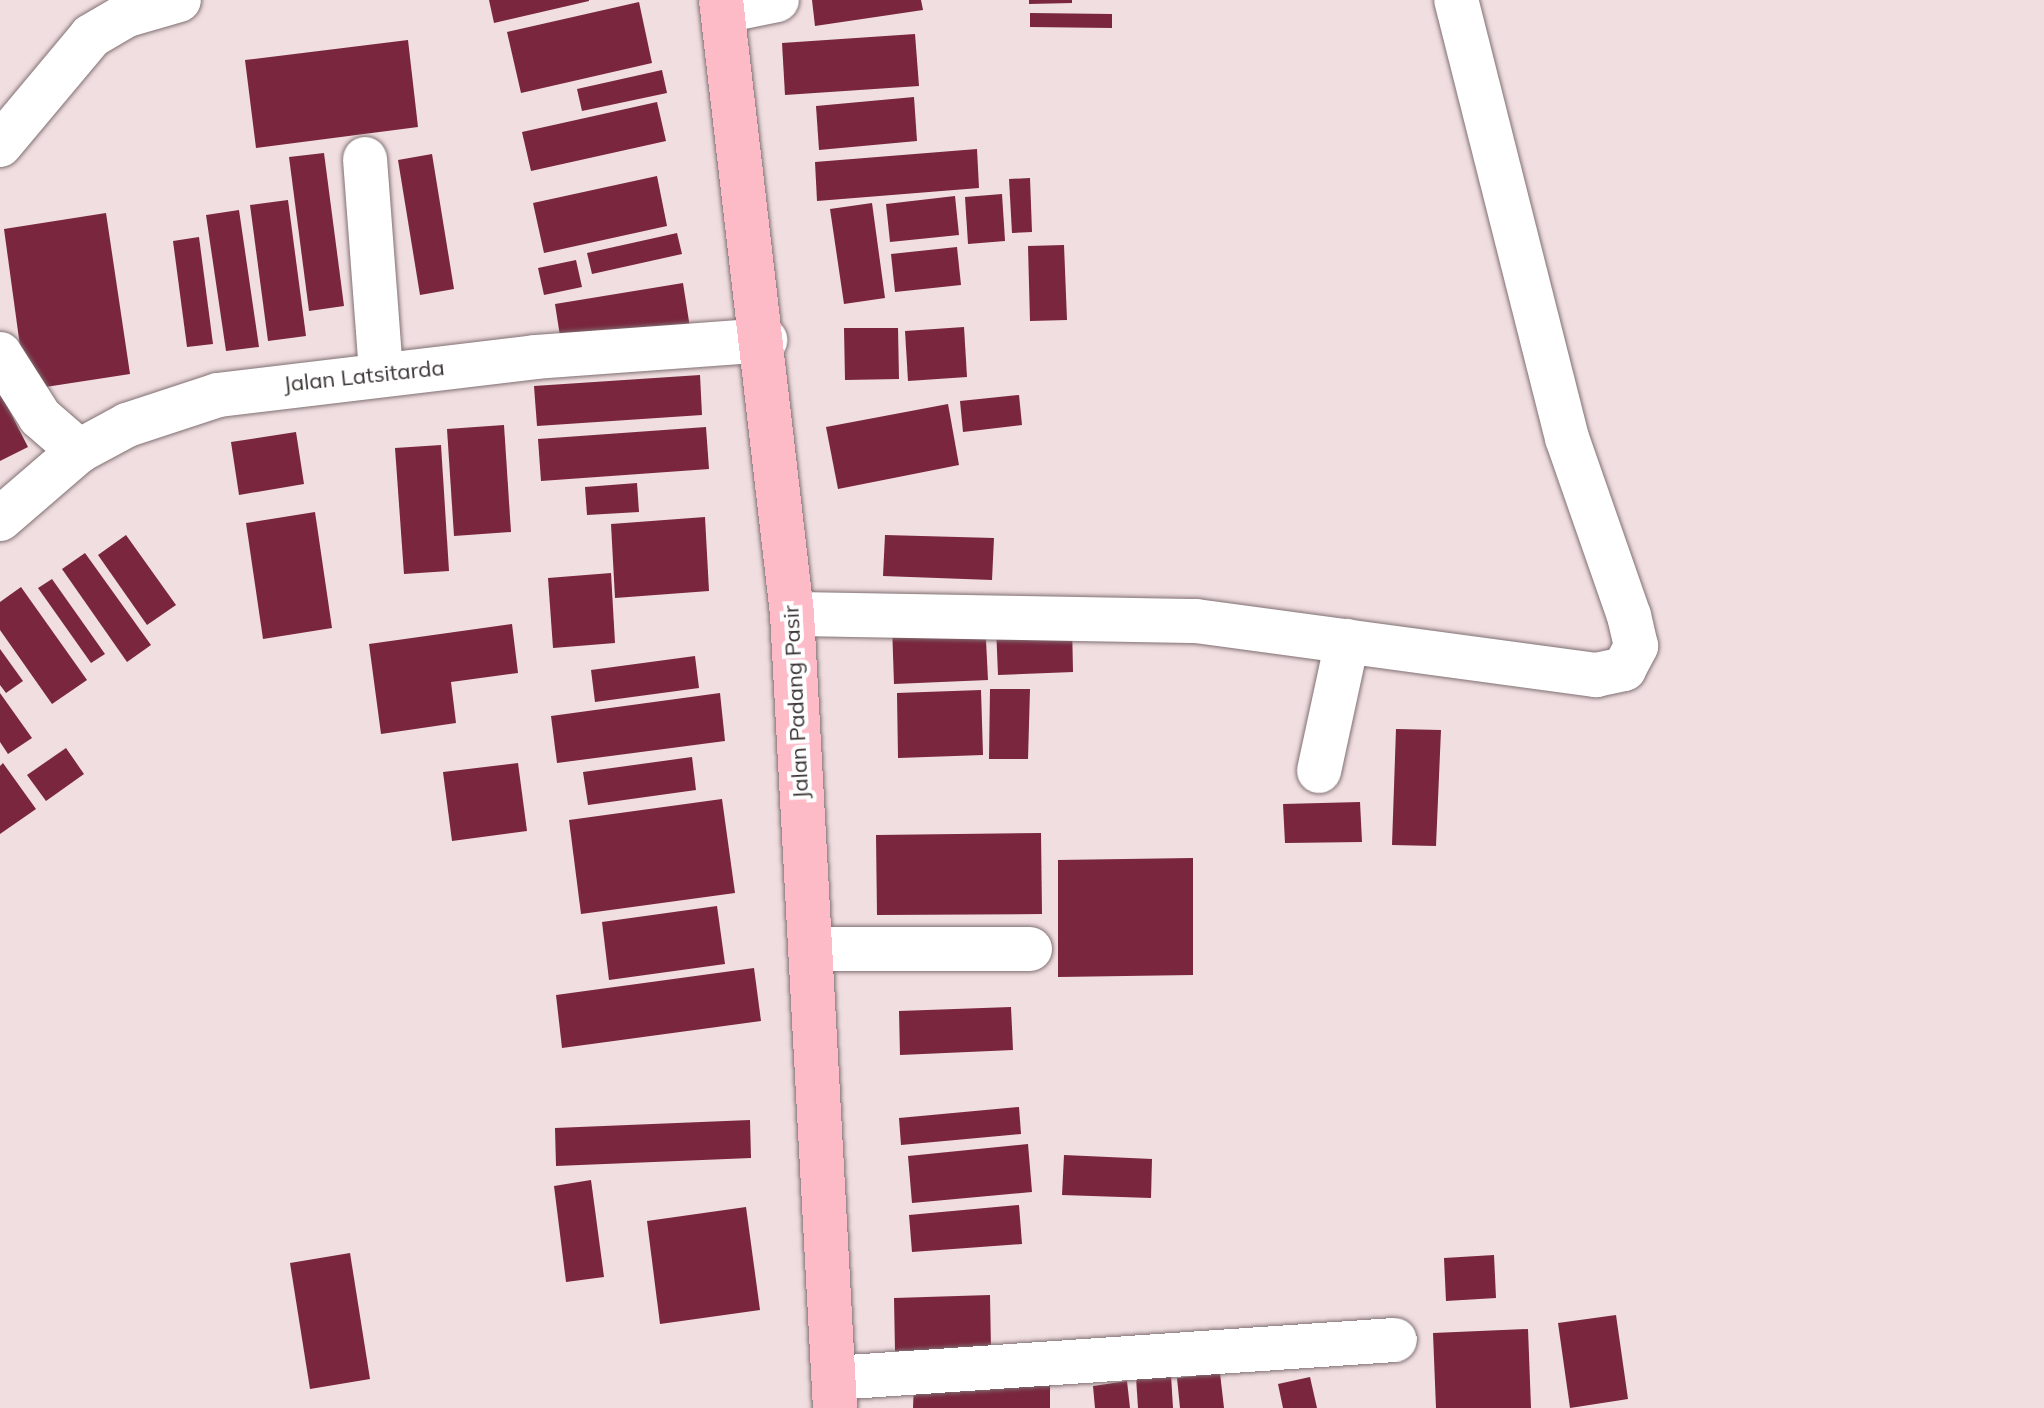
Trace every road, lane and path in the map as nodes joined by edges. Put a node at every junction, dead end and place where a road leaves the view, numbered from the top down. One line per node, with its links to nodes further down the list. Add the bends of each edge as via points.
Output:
1 (179, 0): 5 (street, via 127,15 91,36)
2 (777, 0): 4 (street)
3 (1456, 0): 13 (street, via 1567,438 1629,616 1635,654 1617,673 1596,675)
4 (722, 6): 7 (highway, Jalan Padang Pasir)
5 (0, 145)
6 (365, 159): 9 (street)
7 (765, 340): 9 (street, Jalan Latsitarda); 12 (highway, Jalan Padang Pasir)
8 (0, 354): 10 (street, via 40,417)
9 (381, 374): 10 (street, Jalan Latsitarda, via 218,395 127,425)
10 (79, 451): 11 (street, Jalan Latsitarda)
11 (0, 519)
12 (792, 614): 13 (street, via 1127,617); 15 (highway, Jalan Padang Pasir)
13 (1347, 641): 14 (street)
14 (1319, 771)
15 (810, 949): 16 (street); 18 (highway, Jalan Padang Pasir)
16 (1030, 949)
17 (1395, 1340): 18 (street)
18 (834, 1393)

